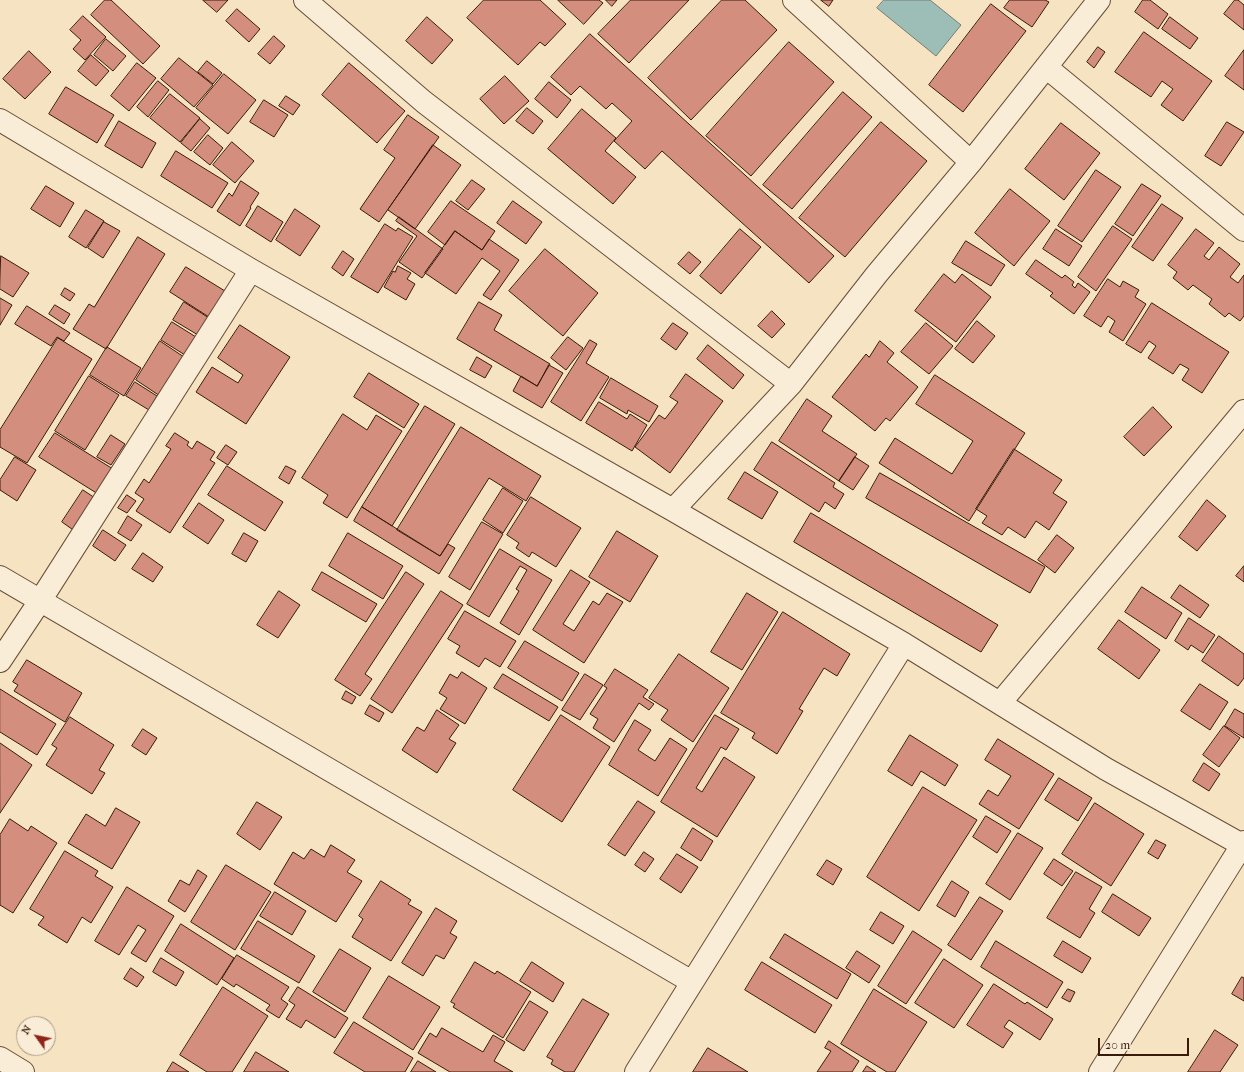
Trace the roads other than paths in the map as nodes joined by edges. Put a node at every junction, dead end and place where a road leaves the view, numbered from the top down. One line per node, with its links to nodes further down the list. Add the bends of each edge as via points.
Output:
1 (305, 0): 9 (street, via 424,102)
2 (794, 0): 6 (street)
3 (1099, 0): 4 (street)
4 (1046, 67): 6 (street); 7 (street)
5 (0, 120): 8 (street)
6 (971, 162): 9 (street, via 877,274)
7 (1244, 230)
8 (251, 270): 11 (street); 13 (street)
9 (791, 384): 11 (street)
10 (1244, 411): 16 (street)
11 (673, 510): 14 (street)
12 (0, 577): 13 (street)
13 (40, 601): 15 (street); 18 (street)
14 (904, 644): 16 (street); 18 (street)
15 (0, 661)
16 (1000, 702): 17 (street, via 1106,770)
17 (1243, 844): 22 (street)
18 (692, 982): 21 (street)
19 (0, 1058): 20 (street)
20 (23, 1072)
21 (636, 1072)
22 (1100, 1072)

